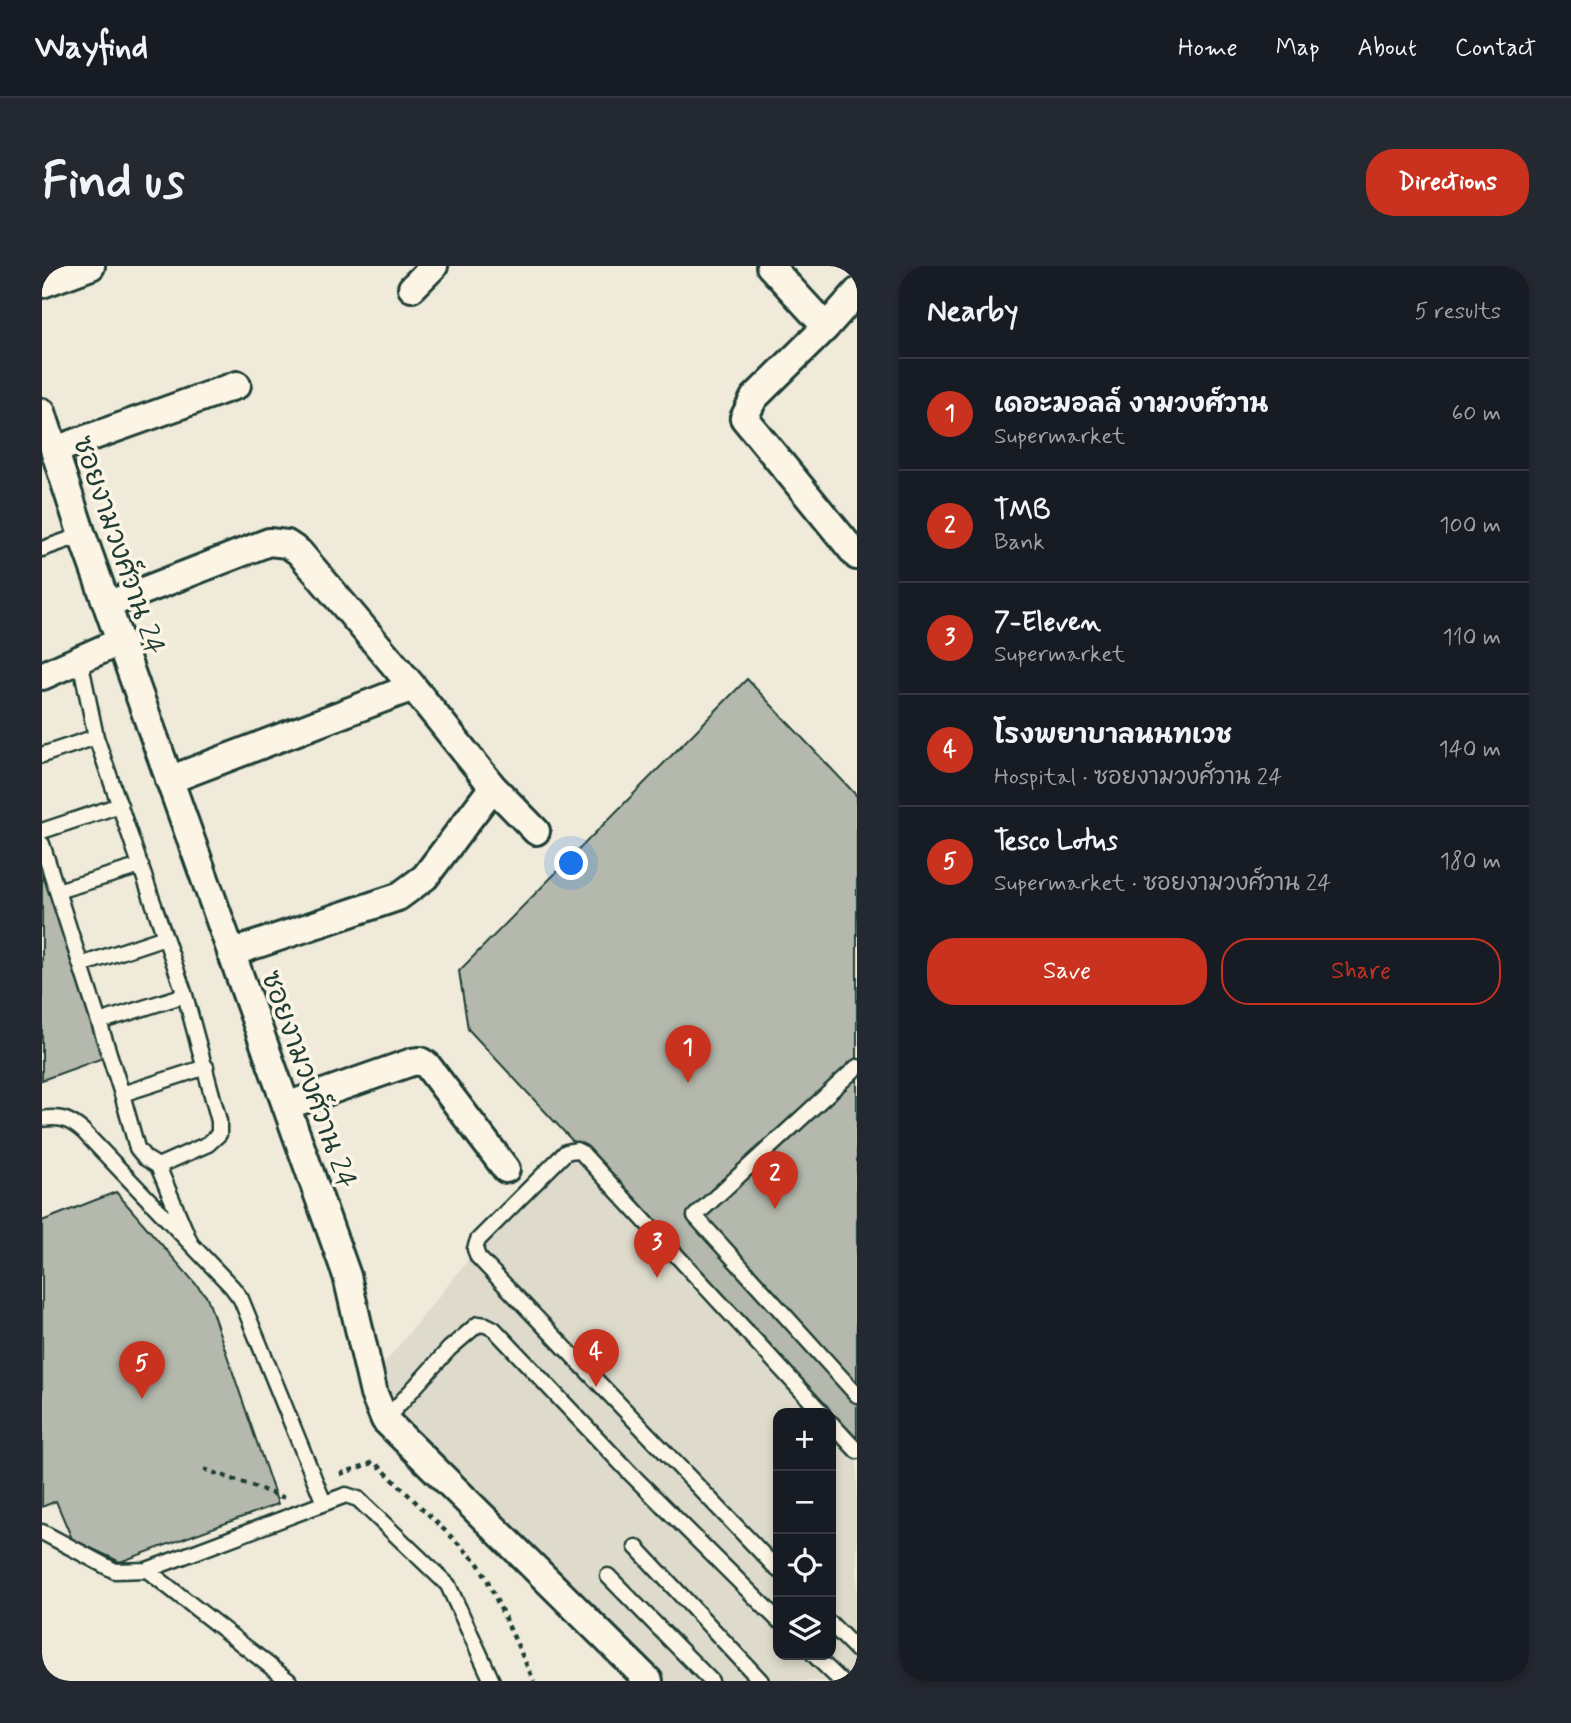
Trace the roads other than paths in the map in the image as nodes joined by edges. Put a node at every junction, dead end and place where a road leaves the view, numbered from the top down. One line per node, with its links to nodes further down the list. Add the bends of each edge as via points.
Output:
1 (91, 266): 4 (street)
2 (435, 266): 5 (street)
3 (770, 266): 7 (street)
4 (42, 284)
5 (412, 288)
6 (857, 292): 7 (street)
7 (826, 327): 13 (street, via 754,398 744,418)
8 (237, 385): 10 (street)
9 (42, 412): 10 (street, ซอยงามวงศ์วาน 24)
10 (55, 450): 11 (street, ซอยงามวงศ์วาน 24)
11 (82, 535): 12 (lane); 14 (street, ซอยงามวงศ์วาน 24)
12 (42, 549)
13 (857, 556)
14 (107, 605): 15 (street, ซอยงามวงศ์วาน 24); 18 (street, via 269,542 287,544 299,552)
15 (120, 642): 16 (street); 21 (street, ซอยงามวงศ์วาน 24)
16 (80, 660): 17 (street); 19 (lane)
17 (42, 676)
18 (413, 687): 21 (street); 22 (street)
19 (96, 737): 20 (lane); 23 (lane)
20 (42, 755)
21 (169, 780): 30 (street, ซอยงามวงศ์วาน 24)
22 (493, 787): 25 (street); 30 (street, via 425,877 398,897)
23 (120, 805): 24 (lane); 27 (lane)
24 (42, 831)
25 (536, 831)
26 (42, 844): 28 (lane)
27 (141, 866): 28 (lane); 29 (lane)
28 (57, 891): 31 (lane)
29 (165, 937): 31 (lane); 32 (lane)
30 (231, 953): 37 (street, ซอยงามวงศ์วาน 24)
31 (81, 965): 33 (lane)
32 (185, 995): 33 (lane); 34 (lane)
33 (99, 1021): 36 (lane)
34 (206, 1067): 36 (lane); 39 (lane, via 219,1134 208,1144)
35 (857, 1067): 42 (lane, via 695,1216)
36 (122, 1094): 39 (lane, via 137,1148)
37 (286, 1106): 40 (street, via 420,1061); 44 (street, ซอยงามวงศ์วาน 24, via 347,1276 374,1394)
38 (42, 1119): 41 (lane, via 59,1116 77,1126)
39 (158, 1166): 41 (lane)
40 (506, 1169)
41 (190, 1242): 47 (lane, via 241,1299)
42 (857, 1395)
43 (817, 1408): 50 (lane, via 576,1150 566,1153 475,1245 478,1257)
44 (385, 1420): 53 (lane, via 478,1324 494,1329); 59 (street, ซอยงามวงศ์วาน 24)
45 (836, 1428): 46 (lane)
46 (857, 1451)
47 (324, 1503): 51 (lane); 58 (lane, via 346,1495 358,1499 448,1585)
48 (42, 1532): 51 (lane, via 116,1571)
49 (636, 1547): 61 (lane)
50 (773, 1565)
51 (147, 1570): 57 (lane)
52 (608, 1576): 60 (lane)
53 (773, 1615)
54 (836, 1629): 55 (lane)
55 (857, 1650)
56 (819, 1660): 62 (lane)
57 (289, 1681)
58 (492, 1681)
59 (649, 1681)
60 (711, 1681)
61 (761, 1681)
62 (841, 1681)

